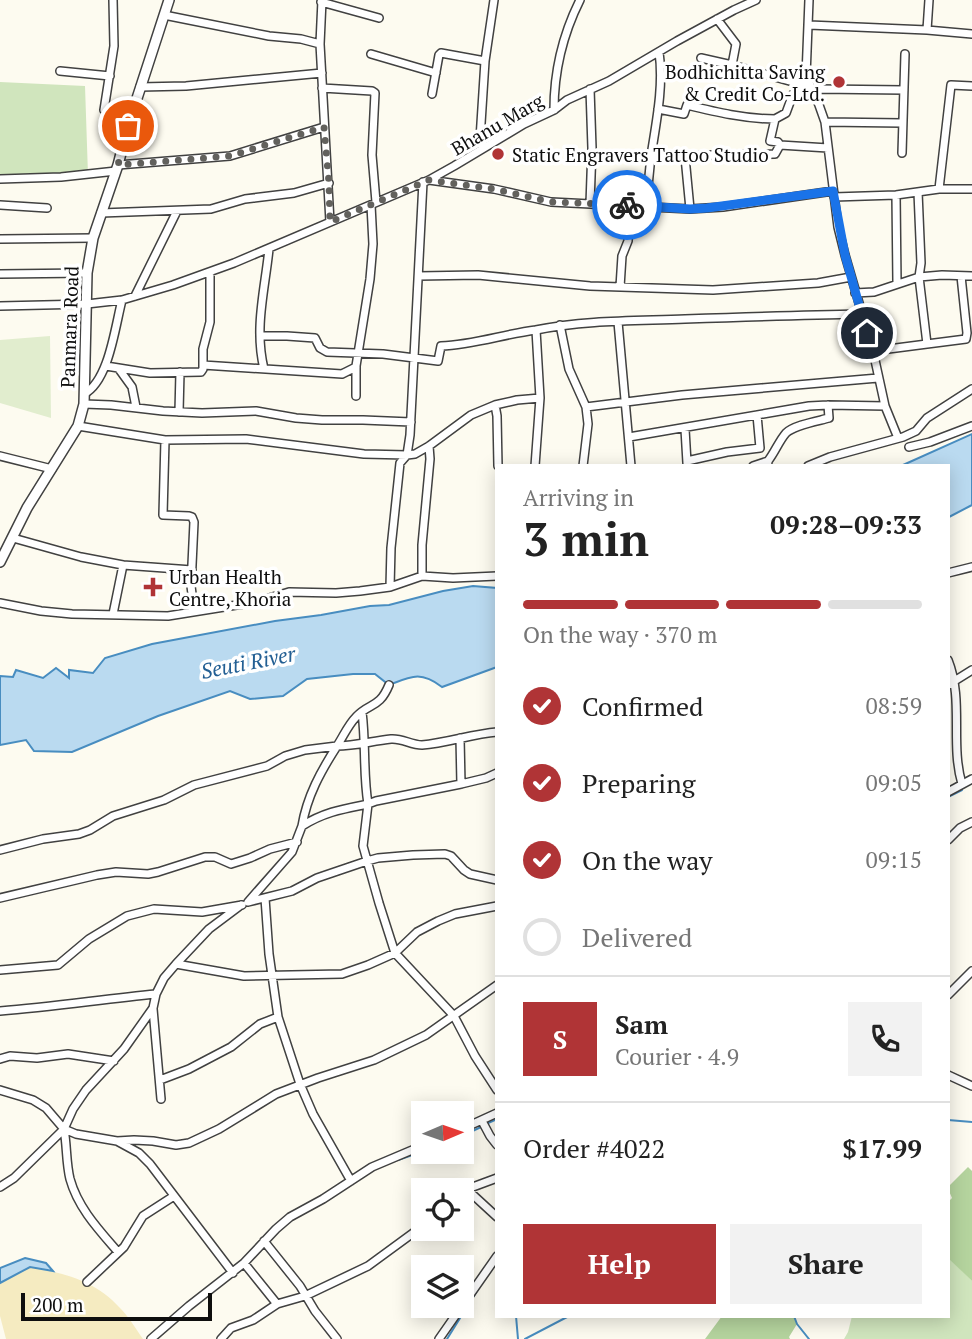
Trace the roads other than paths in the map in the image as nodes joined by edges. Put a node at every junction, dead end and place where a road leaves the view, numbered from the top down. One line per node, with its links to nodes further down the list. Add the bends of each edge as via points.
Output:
1 (113, 0): 25 (street)
2 (169, 0): 9 (street, Panmara Road)
3 (494, 0): 20 (street)
4 (580, 0): 35 (street, via 561,46)
5 (756, 0): 11 (street, Bhanu Marg)
6 (809, 0): 12 (street)
7 (929, 0): 13 (street)
8 (322, 1): 10 (street); 15 (street)
9 (164, 15): 15 (street); 27 (street, Panmara Road)
10 (379, 18)
11 (717, 19): 16 (street, Bhanu Marg); 21 (street, via 736,44)
12 (809, 25): 13 (street); 28 (street)
13 (927, 30): 14 (street)
14 (972, 34)
15 (320, 44): 23 (street)
16 (659, 52): 30 (street, Bhanu Marg); 33 (street)
17 (371, 54): 24 (street)
18 (905, 54): 31 (street)
19 (701, 58): 21 (street)
20 (485, 61): 24 (street, via 441,53); 41 (street)
21 (733, 65): 28 (street)
22 (60, 71): 25 (street)
23 (322, 73): 27 (street); 29 (street)
24 (436, 73): 32 (street)
25 (110, 76): 34 (street)
26 (972, 86): 50 (street, via 951,85)
27 (140, 87): 46 (street, Panmara Road)
28 (808, 87): 31 (street); 36 (street, via 793,94 786,113); 37 (street)
29 (322, 88): 39 (street); 55 (street, via 375,93)
30 (590, 89): 35 (street, Bhanu Marg); 56 (street)
31 (904, 90): 38 (street)
32 (432, 94)
33 (658, 109): 36 (street, via 684,114 687,105); 44 (street)
34 (104, 110)
35 (554, 110): 41 (street, Bhanu Marg)
36 (775, 119): 40 (street, via 770,141)
37 (825, 122): 38 (street); 42 (street)
38 (902, 123): 43 (street)
39 (324, 127): 46 (street, via 230,156); 49 (street)
40 (780, 145): 42 (street); 45 (street, via 775,155)
41 (483, 148): 48 (street, Bhanu Marg)
42 (828, 148): 53 (street)
43 (902, 153)
44 (651, 156): 45 (street); 59 (street)
45 (685, 157): 61 (street)
46 (117, 168): 47 (street, via 61,177); 63 (street, Panmara Road)
47 (0, 179)
48 (426, 181): 55 (street, Bhanu Marg); 56 (street); 71 (street)
49 (329, 183): 62 (street, via 211,209); 64 (street)
50 (939, 189): 51 (street); 52 (street)
51 (972, 189)
52 (919, 192): 54 (street); 75 (street)
53 (834, 194): 54 (street); 61 (street); 74 (street)
54 (896, 195): 76 (street)
55 (374, 204): 64 (street, Bhanu Marg); 90 (street, via 370,279)
56 (590, 204): 58 (street)
57 (0, 205): 60 (street)
58 (630, 205): 59 (street); 77 (street)
59 (646, 206): 61 (street)
60 (47, 208)
61 (690, 209)
62 (177, 211): 63 (street); 79 (street)
63 (101, 213): 65 (street, Panmara Road)
64 (330, 222): 67 (street, Bhanu Marg)
65 (93, 238): 66 (street); 69 (street, Panmara Road)
66 (0, 239)
67 (269, 249): 68 (street, Bhanu Marg); 87 (street)
68 (210, 272): 79 (street, Bhanu Marg); 92 (street, via 210,322)
69 (87, 273): 70 (street); 81 (street, Panmara Road)
70 (0, 274)
71 (419, 276): 77 (street, via 478,275); 91 (street)
72 (961, 276): 73 (street); 75 (street); 88 (street, via 966,339)
73 (972, 276)
74 (851, 277): 77 (street, via 818,284 713,290); 78 (street)
75 (919, 277): 76 (street); 88 (street)
76 (897, 283): 78 (street)
77 (620, 288)
78 (855, 293): 83 (street)
79 (135, 296): 80 (street, Bhanu Marg)
80 (122, 300): 81 (street, Bhanu Marg); 93 (street)
81 (87, 304): 82 (street, Bhanu Marg); 102 (street, Panmara Road)
82 (0, 306)
83 (861, 314): 84 (street); 89 (street)
84 (618, 321): 85 (street); 103 (street)
85 (560, 325): 86 (street); 108 (street, via 569,369)
86 (536, 330): 91 (street, via 441,346 438,360); 101 (street)
87 (260, 337): 90 (street, via 315,338 327,352); 96 (street)
88 (927, 344): 89 (street)
89 (873, 351): 98 (street)
90 (358, 354): 91 (street); 94 (street)
91 (414, 356): 111 (street)
92 (203, 365): 96 (street); 97 (street, via 199,373)
93 (106, 366): 95 (street); 102 (street)
94 (356, 367): 96 (street, via 342,374); 100 (street)
95 (119, 369): 97 (street); 107 (street, via 132,387)
96 (264, 369)
97 (180, 372): 109 (street)
98 (878, 378): 103 (street); 106 (street)
99 (972, 388): 116 (street, via 927,418 916,431)
100 (356, 396)
101 (540, 398): 104 (street); 125 (street)
102 (84, 399): 107 (street); 112 (street, Panmara Road)
103 (625, 403): 108 (street); 115 (street)
104 (495, 405): 118 (street, via 471,415); 124 (street)
105 (828, 405): 106 (street); 110 (street); 123 (street, via 829,418 791,429)
106 (885, 406): 116 (street)
107 (136, 407): 109 (street)
108 (586, 407): 126 (street)
109 (179, 412): 111 (street, via 256,411 322,420)
110 (757, 415): 114 (street); 122 (street, via 760,448)
111 (411, 422): 120 (street)
112 (78, 426): 117 (street); 129 (street, Panmara Road)
113 (972, 426): 119 (street)
114 (685, 429): 115 (street); 122 (street)
115 (629, 437): 127 (street)
116 (898, 438): 128 (street)
117 (165, 440): 120 (street, via 246,439); 134 (street, via 163,512 192,517)
118 (429, 446): 120 (street); 136 (street)
119 (909, 447)
120 (407, 455): 138 (street, via 400,463)
121 (0, 456): 129 (street)
122 (687, 463)
123 (768, 463)
124 (498, 464)
125 (535, 464)
126 (583, 464)
127 (631, 464)
128 (814, 464)
129 (52, 469): 130 (street, Panmara Road)
130 (13, 537): 131 (street, Panmara Road); 132 (street)
131 (0, 562)
132 (123, 565): 134 (street); 141 (street)
133 (972, 568): 135 (street)
134 (192, 570): 140 (street)
135 (950, 573)
136 (422, 576): 137 (street); 138 (street)
137 (495, 576)
138 (390, 587): 140 (street, via 289,592 256,602)
139 (0, 603): 141 (street, via 41,611)
140 (194, 610): 141 (street, via 168,616)
141 (113, 614)
142 (972, 670): 143 (street)
143 (952, 682): 153 (street)
144 (389, 685): 145 (street, via 378,704)
145 (362, 712): 148 (street); 149 (street)
146 (495, 732): 147 (street)
147 (460, 738): 148 (street, via 415,745 394,738); 152 (street)
148 (366, 744): 149 (street); 155 (street)
149 (337, 746): 157 (street, via 305,807); 160 (street, via 285,755 267,766 194,785 79,834)
150 (495, 774): 152 (street)
151 (972, 779): 153 (street)
152 (461, 784): 155 (street)
153 (962, 784): 154 (street)
154 (950, 791)
155 (368, 804): 157 (street, via 337,810); 161 (street, via 363,846)
156 (972, 822): 158 (street)
157 (302, 826): 159 (street)
158 (950, 838)
159 (297, 842): 163 (street, via 231,864 205,857 148,874 97,874); 165 (street)
160 (0, 850)
161 (367, 861): 162 (street, via 445,854 470,874); 164 (street); 167 (street)
162 (495, 880)
163 (0, 898)
164 (265, 898): 165 (street); 171 (street)
165 (245, 903): 168 (street, via 209,929); 169 (street, via 202,912 145,911 127,916 89,939 58,965)
166 (495, 906): 167 (street, via 438,921 417,932)
167 (395, 953): 171 (street, via 342,974); 177 (street)
168 (176, 964): 171 (street); 174 (street)
169 (0, 970)
170 (972, 971): 173 (street)
171 (272, 976): 178 (street)
172 (495, 986): 177 (street)
173 (950, 993)
174 (156, 994): 175 (street); 176 (street)
175 (153, 1008): 180 (street); 182 (street)
176 (0, 1011)
177 (454, 1016): 183 (street, via 383,1056); 185 (street)
178 (278, 1017): 182 (street, via 189,1069); 183 (street)
179 (0, 1059): 180 (street, via 68,1054)
180 (114, 1061): 191 (street, via 86,1090)
181 (950, 1076): 184 (street)
182 (160, 1080): 187 (street)
183 (300, 1084): 192 (street, via 189,1143); 196 (street)
184 (972, 1086)
185 (495, 1087)
186 (0, 1090): 191 (street, via 33,1100)
187 (161, 1099)
188 (495, 1114): 189 (street)
189 (482, 1121): 190 (street); 193 (street)
190 (474, 1124)
191 (65, 1129): 192 (street); 197 (street); 204 (street, via 75,1192 90,1221)
192 (117, 1141): 199 (street, via 139,1153)
193 (495, 1142)
194 (411, 1150): 196 (street)
195 (495, 1179): 198 (street)
196 (351, 1181): 203 (street, via 290,1217)
197 (0, 1187)
198 (474, 1187)
199 (174, 1196): 204 (street, via 144,1216); 207 (street)
200 (474, 1196): 201 (street)
201 (495, 1215)
202 (411, 1235): 209 (street, via 368,1266)
203 (264, 1241): 206 (street); 209 (street)
204 (118, 1252): 208 (street)
205 (495, 1259): 214 (street)
206 (244, 1264): 207 (street); 210 (street)
207 (233, 1273): 211 (street)
208 (87, 1282)
209 (305, 1296): 210 (street); 213 (street)
210 (277, 1304): 212 (street, via 230,1328)
211 (151, 1339)
212 (221, 1339)
213 (337, 1339)
214 (439, 1339)

